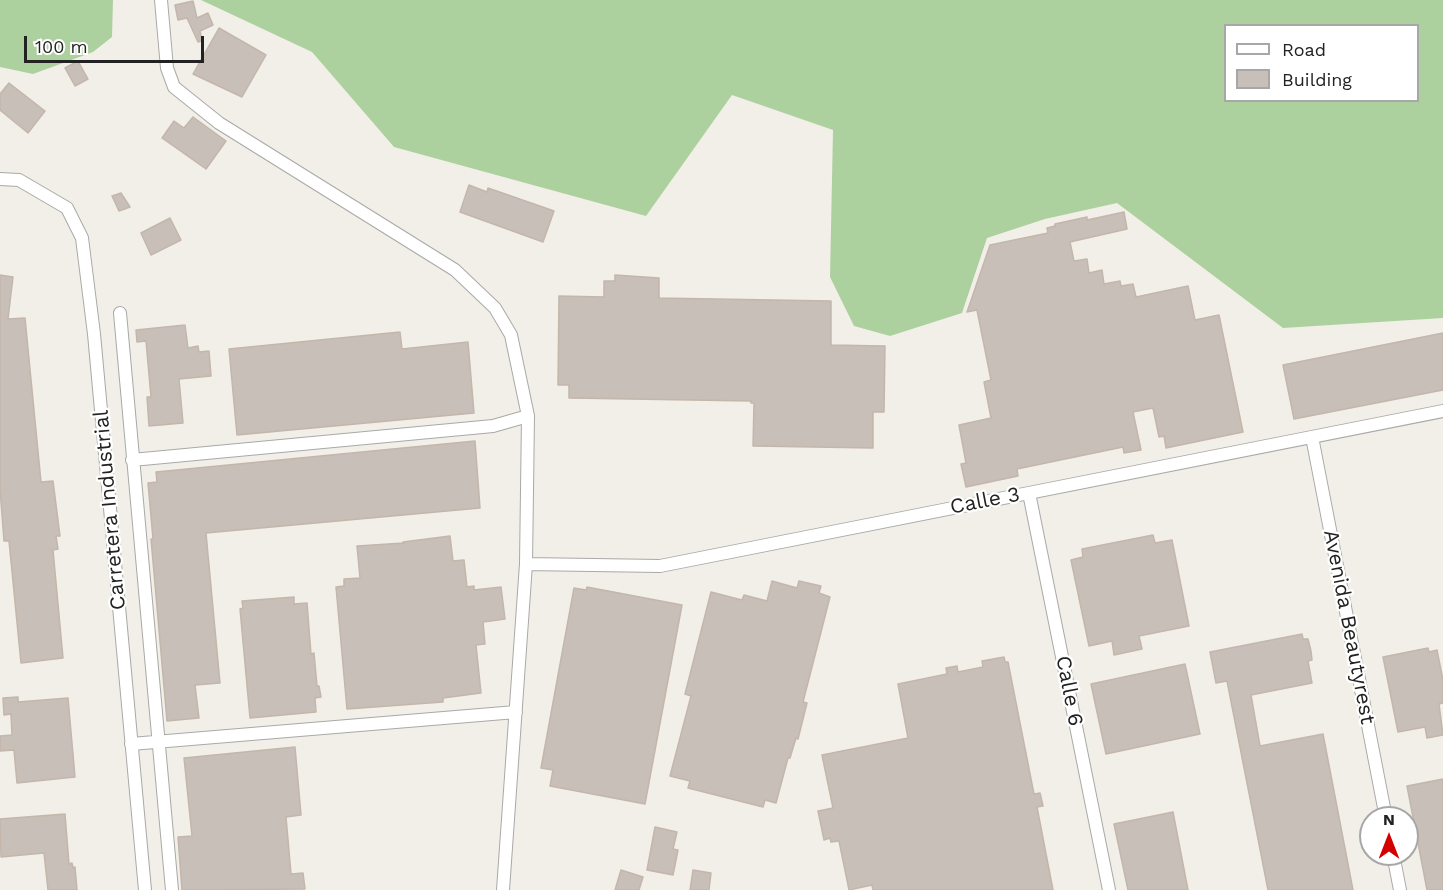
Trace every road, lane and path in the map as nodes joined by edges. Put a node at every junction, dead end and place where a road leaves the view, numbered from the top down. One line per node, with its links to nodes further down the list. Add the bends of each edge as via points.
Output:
1 (161, 0): 5 (street, via 167,68 174,87 219,123 455,270 495,308 511,335)
2 (0, 179): 12 (street, Carretera Industrial, via 20,180 67,208 82,238)
3 (120, 313): 7 (street)
4 (1443, 411): 6 (street, Calle 3)
5 (528, 416): 7 (street, via 493,426); 9 (street)
6 (1312, 437): 8 (street, Calle 3); 13 (street, Avenida Beautyrest)
7 (132, 460): 11 (street)
8 (1029, 493): 9 (street, Calle 3, via 660,566); 18 (street, Calle 6)
9 (526, 564): 10 (street)
10 (516, 712): 11 (street); 17 (street)
11 (159, 742): 12 (street); 16 (street)
12 (131, 744): 15 (street, Carretera Industrial)
13 (1384, 806)
14 (1395, 866): 19 (street)
15 (145, 890)
16 (172, 890)
17 (503, 890)
18 (1109, 890)
19 (1400, 890)

